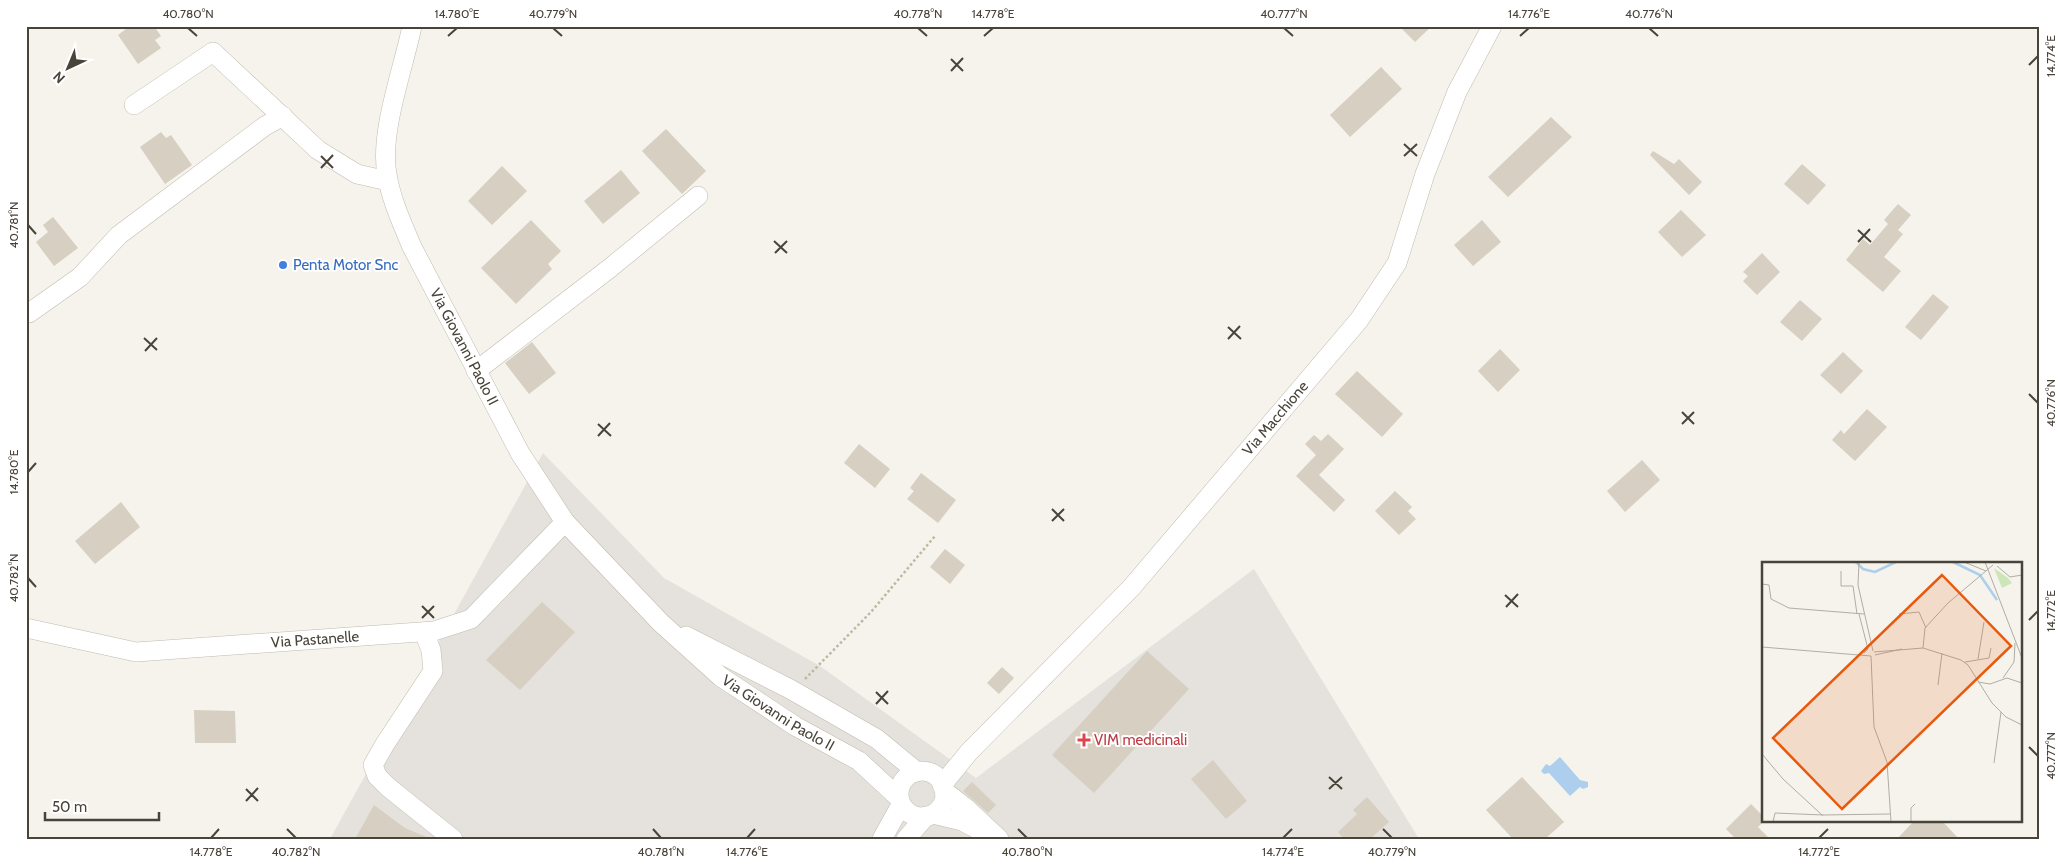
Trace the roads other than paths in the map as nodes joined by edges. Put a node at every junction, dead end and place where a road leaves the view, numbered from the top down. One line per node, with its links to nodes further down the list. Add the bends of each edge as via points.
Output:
1 (412, 26): 5 (street, Via Giovanni Paolo II, via 387,138)
2 (1492, 26): 13 (street, Via Macchione, via 1457,92 1425,174 1397,263 1359,320 1131,588)
3 (134, 106): 4 (street, via 213,52)
4 (283, 116): 5 (street, via 318,150 357,174); 7 (street, via 119,234 80,277)
5 (388, 181): 8 (street, Via Giovanni Paolo II, via 412,247)
6 (698, 196): 8 (street)
7 (29, 313)
8 (476, 371): 9 (street, Via Giovanni Paolo II, via 520,453)
9 (564, 522): 10 (street, Via Giovanni Paolo II); 12 (street, Via Pastanelle, via 471,619)
10 (661, 623): 14 (street, Via Giovanni Paolo II, via 795,692 877,739); 16 (street, Via Giovanni Paolo II, via 721,676 795,726 859,761)
11 (26, 628): 12 (street, Via Pastanelle, via 136,652)
12 (424, 632): 18 (street, via 434,671 374,765 377,776 388,787)
13 (969, 752): 14 (street, Via Macchione); 15 (street, Via Macchione)
14 (921, 772): 15 (street, via 935,776); 16 (street, via 905,778 901,784)
15 (943, 788): 17 (street, via 942,804); 21 (street)
16 (900, 801): 17 (street, via 912,814); 19 (street)
17 (929, 815): 20 (street); 21 (street, via 962,821)
18 (453, 839)
19 (882, 839)
20 (906, 839)
21 (998, 839)

